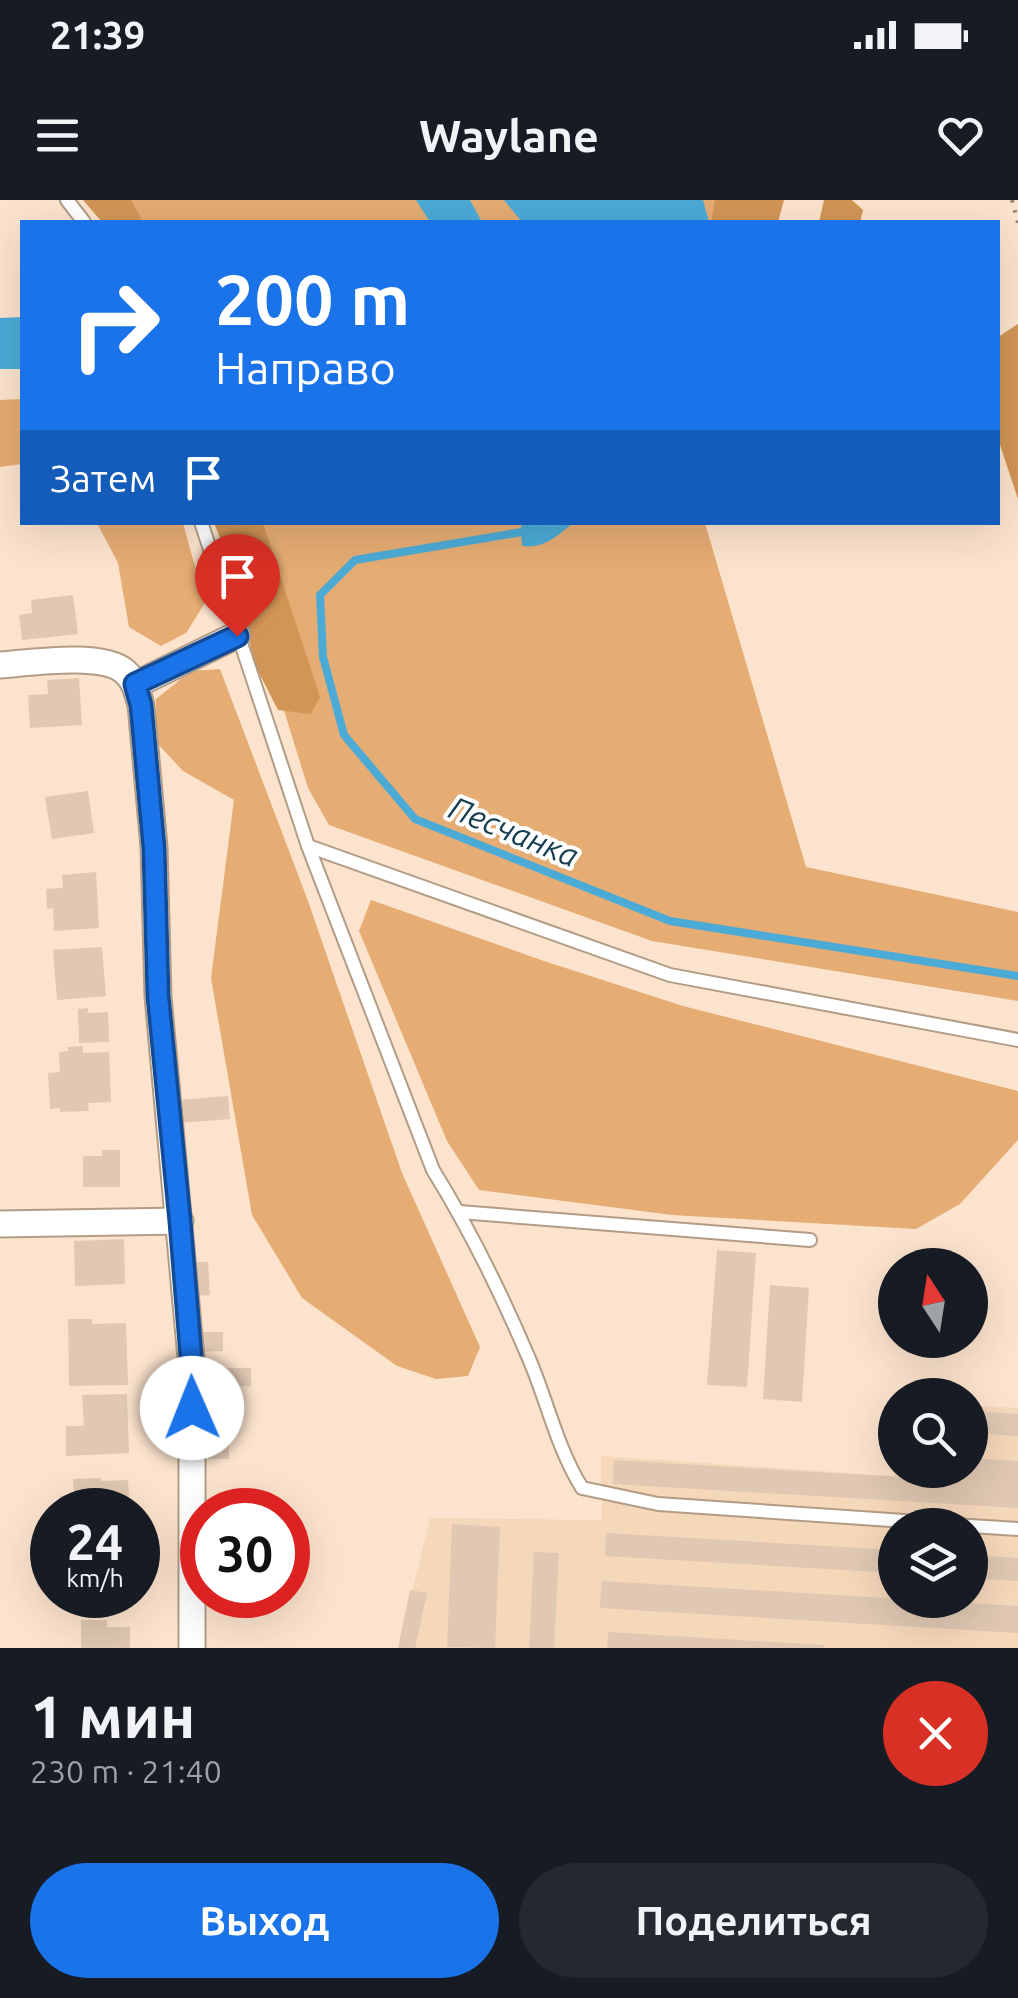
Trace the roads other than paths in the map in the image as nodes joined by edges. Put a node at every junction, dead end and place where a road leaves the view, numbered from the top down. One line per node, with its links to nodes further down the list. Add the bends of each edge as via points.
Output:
1 (203, 525): 2 (lane)
2 (237, 636): 4 (street); 5 (lane)
3 (0, 665): 4 (street, via 88,660 121,668)
4 (135, 684): 8 (street, via 154,848 158,996)
5 (308, 846): 6 (lane, via 670,975); 7 (lane, via 432,1170)
6 (1018, 1040)
7 (459, 1212): 10 (lane); 11 (lane, via 582,1488 658,1504)
8 (180, 1221): 9 (street); 14 (street, via 192,1368)
9 (0, 1224)
10 (810, 1240)
11 (878, 1519)
12 (988, 1527): 13 (lane)
13 (1018, 1529)
14 (192, 1648)

